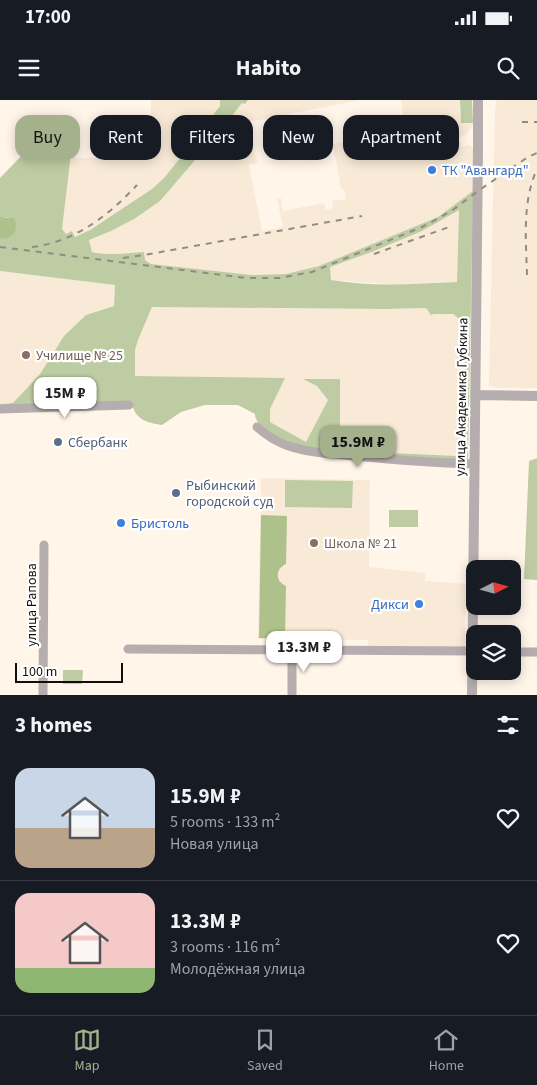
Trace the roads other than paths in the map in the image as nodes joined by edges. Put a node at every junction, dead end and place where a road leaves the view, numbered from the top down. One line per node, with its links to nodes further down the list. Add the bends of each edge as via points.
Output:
1 (478, 100): 2 (street, улица Академика Губкина)
2 (475, 395): 3 (street); 7 (street, улица Академика Губкина)
3 (537, 396)
4 (129, 404): 5 (street)
5 (0, 409)
6 (257, 427): 7 (street, via 276,441 307,451)
7 (474, 464): 9 (street, улица Академика Губкина)
8 (44, 546): 16 (street, улица Рапова)
9 (474, 625)
10 (128, 649): 11 (street)
11 (292, 650): 12 (street); 17 (street)
12 (466, 651)
13 (521, 652): 14 (street)
14 (537, 652)
15 (473, 680): 18 (street, улица Академика Губкина)
16 (43, 695)
17 (292, 695)
18 (472, 695)

